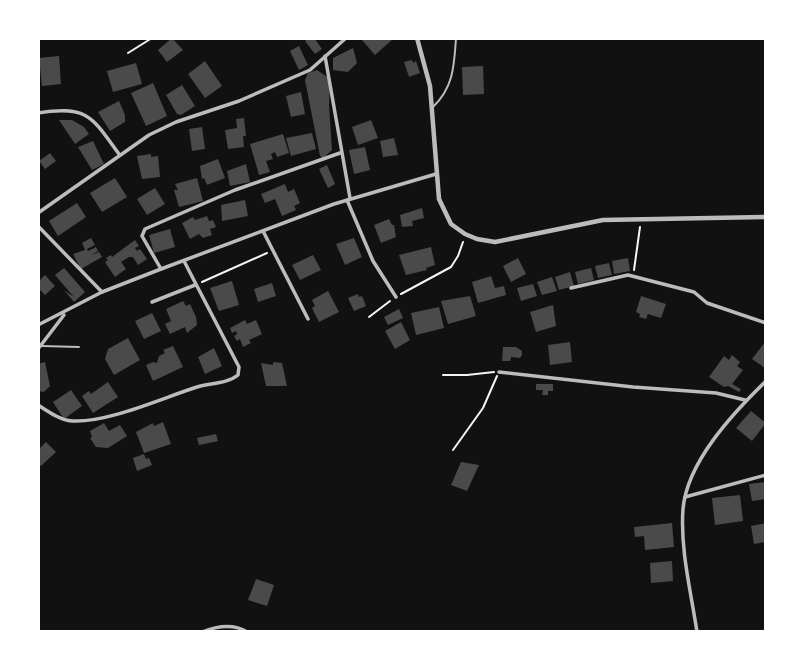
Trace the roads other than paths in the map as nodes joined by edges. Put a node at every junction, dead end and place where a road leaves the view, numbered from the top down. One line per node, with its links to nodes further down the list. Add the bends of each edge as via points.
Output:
1 (346, 38): 4 (street)
2 (417, 38): 5 (street)
3 (456, 38): 5 (lane, via 454,76)
4 (325, 56): 7 (street); 8 (street, via 310,70 176,122)
5 (433, 107): 9 (street)
6 (38, 113): 8 (street, via 69,109 87,116)
7 (340, 153): 10 (street); 16 (street, via 235,190 145,229 142,236)
8 (119, 155): 11 (street)
9 (436, 174): 10 (street); 12 (street, via 443,211 451,224 466,234 495,242 590,221)
10 (348, 200): 14 (street); 20 (street, via 373,261)
11 (38, 213)
12 (765, 217)
13 (38, 226): 19 (street)
14 (262, 231): 15 (street); 23 (street)
15 (184, 261): 16 (street); 17 (street)
16 (161, 269): 19 (street)
17 (195, 285): 21 (street); 31 (street, via 239,367 235,378 84,421 64,419)
18 (571, 288): 24 (street, via 633,276 694,292 706,303)
19 (102, 292): 22 (street)
20 (396, 297)
21 (152, 302)
22 (65, 313): 25 (street); 26 (street)
23 (307, 319)
24 (765, 323)
25 (38, 325)
26 (40, 347): 27 (lane)
27 (79, 347)
28 (499, 372): 30 (street, via 716,393)
29 (765, 381): 30 (street)
30 (745, 400): 33 (street, via 703,457)
31 (38, 405)
32 (765, 475): 33 (street)
33 (685, 498): 36 (street, via 684,540)
34 (202, 632): 35 (street, via 226,626)
35 (247, 632)
36 (697, 632)

